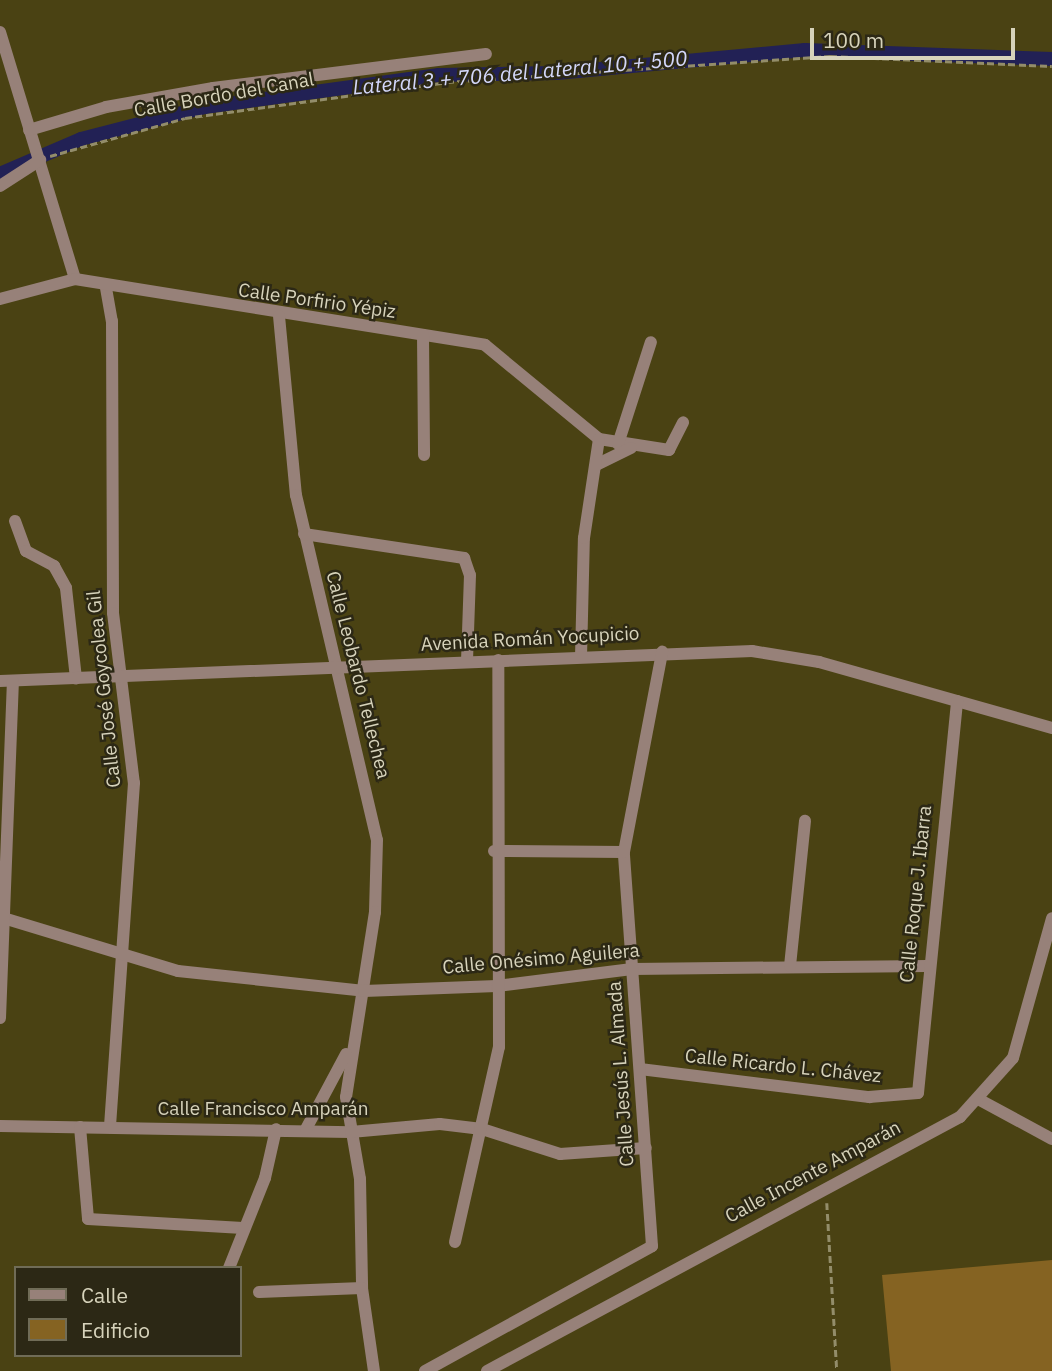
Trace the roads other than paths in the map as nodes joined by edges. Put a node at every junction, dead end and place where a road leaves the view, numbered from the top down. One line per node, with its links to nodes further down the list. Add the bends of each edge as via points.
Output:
1 (0, 32): 3 (street)
2 (486, 54): 3 (street, via 213,88 106,107)
3 (31, 134): 4 (street)
4 (40, 160): 5 (street); 6 (street)
5 (0, 186)
6 (75, 279): 7 (street, Calle Porfirio Yépiz); 8 (street)
7 (106, 288): 9 (street, Calle Porfirio Yépiz); 24 (street, Calle José Goycolea Gil)
8 (0, 299)
9 (279, 316): 10 (street, Calle Porfirio Yépiz); 18 (street, Calle Leobardo Tellechea)
10 (423, 335): 13 (street, Calle Porfirio Yépiz, via 493,348); 15 (street)
11 (652, 342): 14 (street)
12 (683, 422): 14 (street, via 672,450)
13 (599, 439): 14 (street); 16 (street)
14 (625, 446): 16 (street)
15 (424, 455)
16 (596, 465): 20 (street, via 584,538)
17 (15, 521): 25 (street, via 26,551 54,566 66,588)
18 (304, 534): 22 (street, via 464,558 470,575); 23 (street, Calle Leobardo Tellechea)
19 (662, 652): 20 (street, Avenida Román Yocupicio); 27 (street, Avenida Román Yocupicio, via 800,658); 31 (street, Calle Jesús L. Almada)
20 (581, 657): 21 (street, Avenida Román Yocupicio)
21 (498, 660): 22 (street, Avenida Román Yocupicio); 30 (street)
22 (467, 661): 23 (street, Avenida Román Yocupicio)
23 (335, 667): 24 (street, Avenida Román Yocupicio); 39 (street, Calle Leobardo Tellechea, via 377,840)
24 (118, 676): 25 (street, Avenida Román Yocupicio); 34 (street, Calle José Goycolea Gil, via 129,713 134,783)
25 (76, 678): 26 (street, Avenida Román Yocupicio)
26 (6, 681): 32 (street)
27 (957, 701): 28 (street, Avenida Román Yocupicio); 36 (street, Calle Roque J. Ibarra)
28 (1052, 727)
29 (805, 821): 35 (street)
30 (494, 851): 31 (street); 38 (street)
31 (624, 852): 37 (street, Calle Jesús L. Almada)
32 (1, 918): 34 (street, Calle Onésimo Aguilera); 40 (street)
33 (1052, 918): 44 (street, Calle Incente Amparán, via 1019,1045)
34 (123, 956): 39 (street, Calle Onésimo Aguilera, via 178,971); 47 (street, Calle José Goycolea Gil)
35 (790, 966): 36 (street, Calle Onésimo Aguilera); 37 (street, Calle Onésimo Aguilera)
36 (927, 966): 43 (street, Calle Roque J. Ibarra)
37 (632, 969): 38 (street, Calle Onésimo Aguilera); 42 (street, Calle Jesús L. Almada)
38 (497, 986): 39 (street, Calle Onésimo Aguilera); 50 (street, via 499,1046)
39 (364, 991): 41 (street, Calle Leobardo Tellechea)
40 (0, 1018)
41 (353, 1042): 49 (street, Calle Leobardo Tellechea); 51 (street, Calle Leobardo Tellechea, via 346,1097)
42 (639, 1069): 43 (street, Calle Ricardo L. Chávez, via 869,1097); 53 (street, Calle Jesús L. Almada)
43 (919, 1091)
44 (978, 1099): 52 (street); 61 (street, Calle Incente Amparán, via 960,1117)
45 (0, 1126): 46 (street, Calle Francisco Amparán)
46 (80, 1127): 47 (street, Calle Francisco Amparán); 54 (street, via 88,1219)
47 (110, 1127): 48 (street, Calle Francisco Amparán)
48 (276, 1129): 49 (street, Calle Francisco Amparán); 54 (street, via 265,1178)
49 (306, 1129): 51 (street, Calle Francisco Amparán)
50 (482, 1129): 51 (street, Calle Francisco Amparán, via 422,1125); 53 (street, Calle Francisco Amparán, via 559,1154); 55 (street)
51 (351, 1132): 57 (street, Calle Leobardo Tellechea, via 361,1187)
52 (1052, 1139)
53 (646, 1148): 60 (street, Calle Jesús L. Almada, via 652,1246)
54 (243, 1228): 56 (street)
55 (455, 1242)
56 (230, 1266)
57 (362, 1288): 58 (street); 59 (street, Calle Leobardo Tellechea)
58 (259, 1292)
59 (374, 1371)
60 (425, 1371)
61 (487, 1371)

